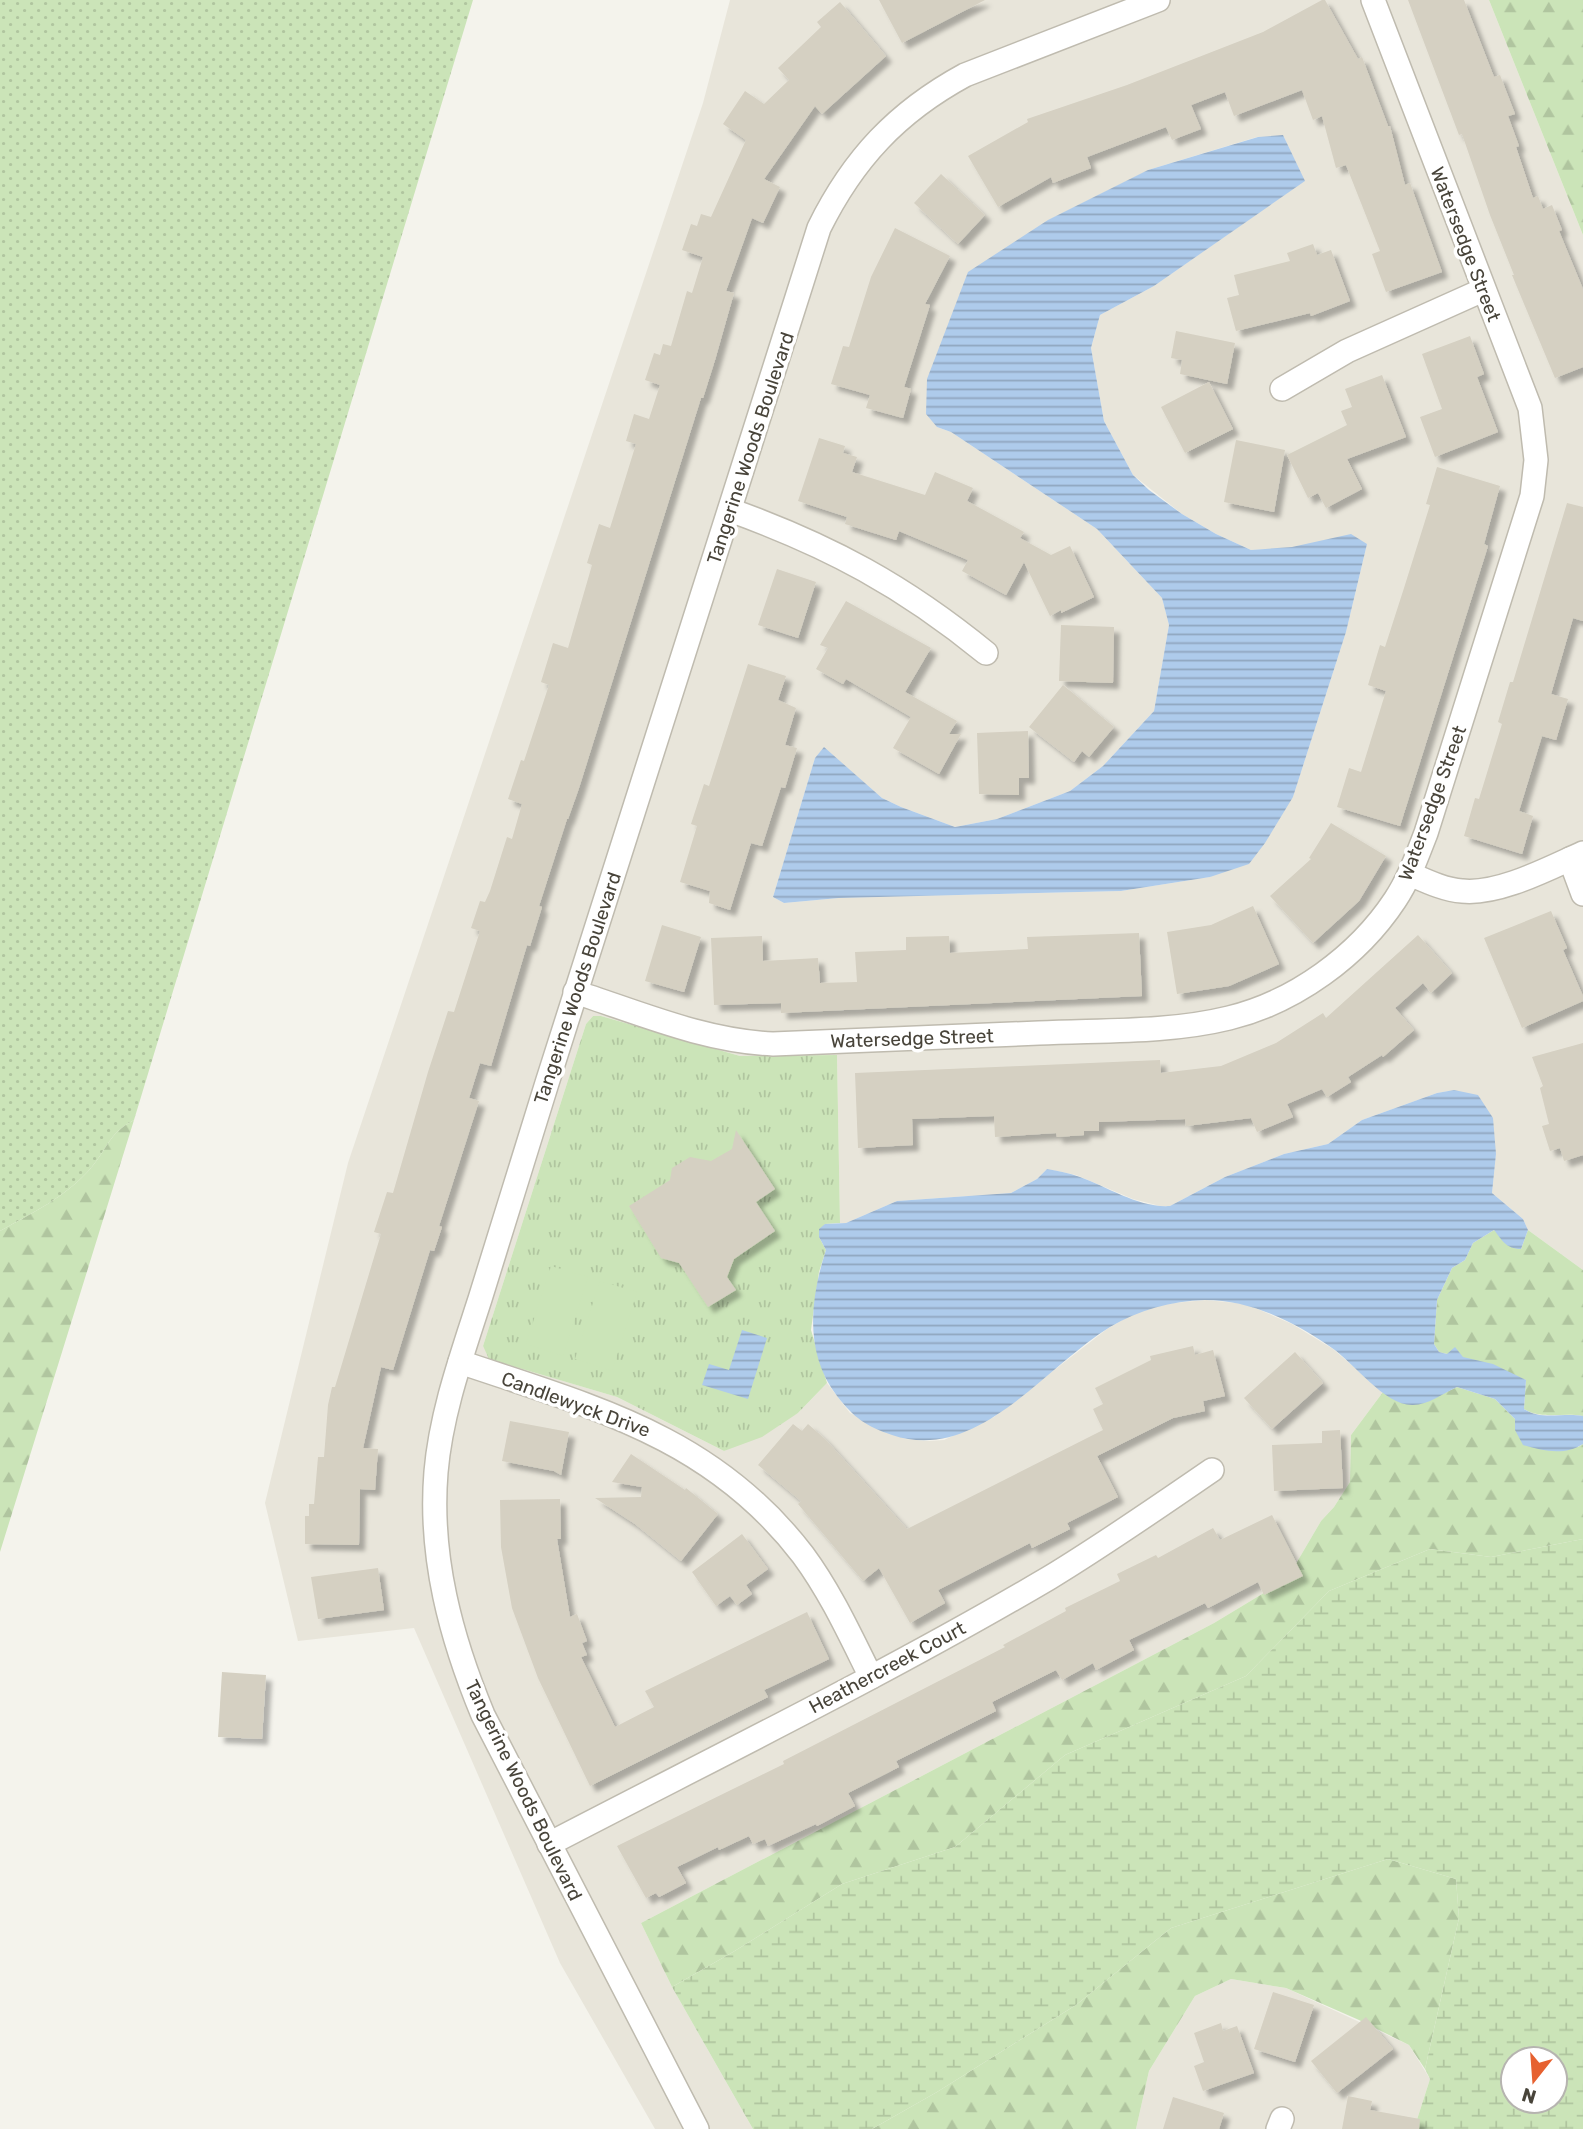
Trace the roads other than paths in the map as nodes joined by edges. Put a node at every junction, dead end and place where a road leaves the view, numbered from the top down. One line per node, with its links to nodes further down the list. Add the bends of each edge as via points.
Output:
1 (1158, 0): 5 (street, Tangerine Woods Boulevard, via 965,75 927,97 868,150 819,228)
2 (1373, 0): 3 (street, Watersedge Street)
3 (1483, 289): 4 (street, via 1347,351); 8 (street, Watersedge Street, via 1530,408 1536,460 1532,496)
4 (1282, 389)
5 (730, 510): 6 (street, via 862,566 943,618); 10 (street, Tangerine Woods Boulevard)
6 (986, 653)
7 (1577, 856): 8 (street, via 1484,891 1461,891); 9 (street)
8 (1410, 874): 10 (street, Watersedge Street, via 1378,923 1327,970 1260,1009 1194,1024 747,1043 711,1036)
9 (1583, 894)
10 (575, 992): 11 (street, Tangerine Woods Boulevard)
11 (460, 1362): 13 (street, Candlewyck Drive, via 628,1420 710,1466 760,1506 804,1557 838,1610); 14 (street, Tangerine Woods Boulevard, via 436,1473 436,1531 445,1600 483,1715)
12 (1212, 1469): 13 (street, Heathercreek Court, via 1051,1576)
13 (871, 1676): 14 (street, Heathercreek Court)
14 (549, 1844): 15 (street, Tangerine Woods Boulevard)
15 (697, 2129)

